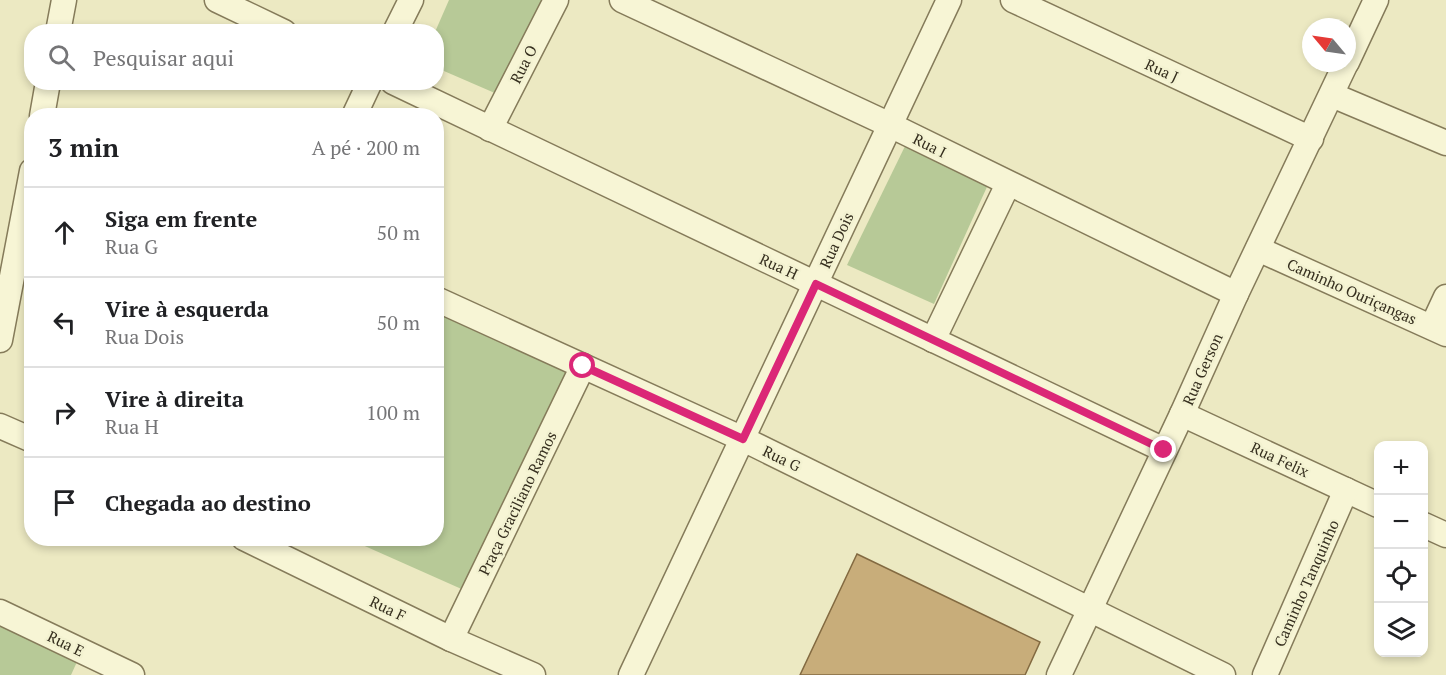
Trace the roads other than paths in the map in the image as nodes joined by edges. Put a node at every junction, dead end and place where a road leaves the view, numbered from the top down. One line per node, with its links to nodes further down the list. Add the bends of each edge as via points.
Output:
1 (64, 0): 9 (street)
2 (217, 0): 10 (street)
3 (411, 0): 11 (street)
4 (556, 0): 21 (street, Rua O)
5 (622, 0): 20 (street, Rua I)
6 (950, 0): 20 (street, Rua Dois)
7 (1013, 0): 22 (street, Rua J)
8 (1376, 0): 12 (street, Rua Gerson)
9 (60, 24)
10 (267, 24)
11 (399, 24)
12 (1356, 43)
13 (1342, 72): 17 (street, Rua Gerson)
14 (48, 90): 18 (street)
15 (366, 90): 19 (street)
16 (410, 90): 21 (street, Rua H)
17 (1332, 95): 22 (street, Rua Gerson); 23 (street)
18 (49, 108)
19 (358, 108)
20 (890, 125): 24 (street, Rua I); 27 (street, Rua Dois)
21 (490, 129): 27 (street, Rua H)
22 (1311, 139): 26 (street, Rua Gerson)
23 (1446, 143)
24 (1008, 184): 28 (street, Rua I); 33 (street)
25 (24, 213): 32 (street)
26 (1258, 249): 28 (street, Rua Gerson); 31 (street, Caminho Ouriçangas)
27 (816, 284): 33 (street, Rua H); 38 (street, Rua Dois)
28 (1236, 294): 35 (street, Rua Gerson)
29 (1446, 297): 31 (street)
30 (444, 302): 34 (street, Rua G)
31 (1439, 331)
32 (0, 340)
33 (933, 340): 39 (street, Rua H)
34 (583, 366): 38 (street, Rua G); 47 (street, Praça Graciliano Ramos)
35 (1182, 414): 39 (street, Rua Gerson); 40 (street, Rua Felix)
36 (0, 426): 37 (street)
37 (24, 436)
38 (743, 439): 45 (street, Rua G); 50 (street, Rua Dois)
39 (1164, 450): 45 (street, Rua Gerson)
40 (1346, 490): 41 (street, Rua Felix); 53 (street, Caminho Tanquinho)
41 (1374, 503)
42 (1428, 527): 43 (street)
43 (1446, 535)
44 (260, 546): 47 (street, Rua F)
45 (1091, 609): 51 (street, Rua Gerson); 52 (street, Rua G)
46 (0, 612): 48 (street, Rua E)
47 (451, 639): 49 (street, Rua F)
48 (132, 675)
49 (533, 675)
50 (631, 675)
51 (1059, 675)
52 (1223, 675)
53 (1265, 675)

